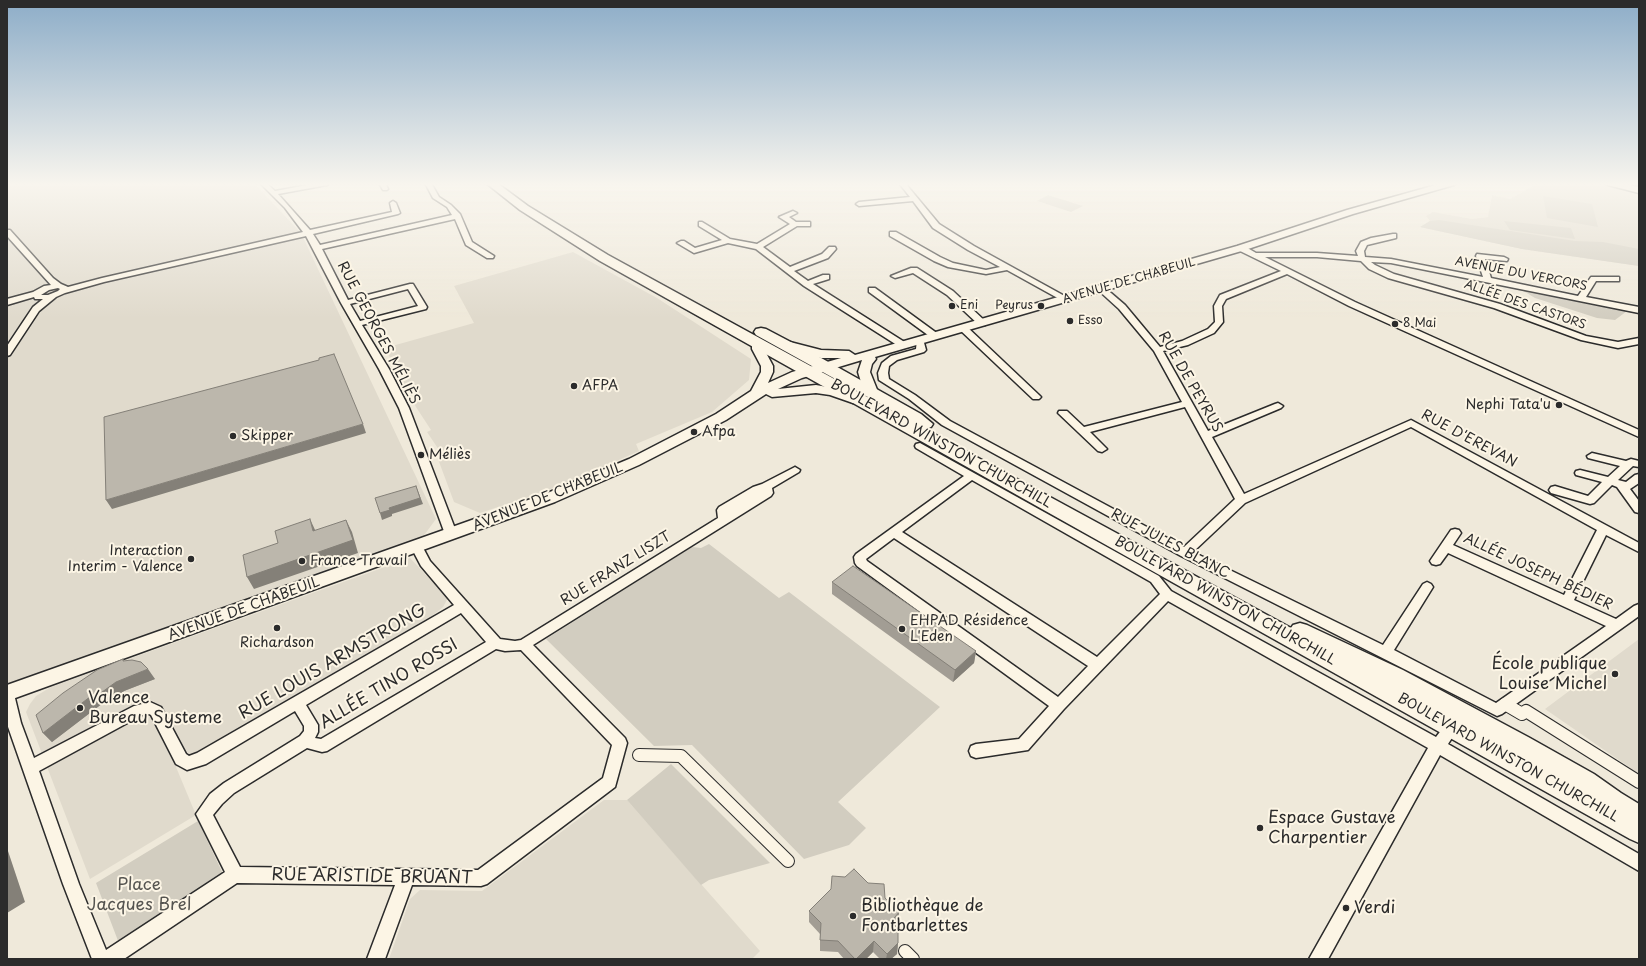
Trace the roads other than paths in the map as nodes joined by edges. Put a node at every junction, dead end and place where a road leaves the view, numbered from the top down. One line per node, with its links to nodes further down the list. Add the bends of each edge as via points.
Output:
1 (304, 228): 12 (street, RUE GEORGES MÉLIÈS)
2 (334, 228): 12 (street)
3 (405, 228): 18 (street)
4 (462, 228): 22 (street, via 469,243)
5 (556, 228): 51 (main road)
6 (575, 228): 52 (main road, via 617,254)
7 (708, 228): 15 (street)
8 (788, 228): 17 (street)
9 (940, 228): 25 (street)
10 (1303, 228): 19 (main road, AVENUE DE CHABEUIL)
11 (7, 232): 32 (street)
12 (309, 234): 18 (street, RUE GEORGES MÉLIÈS); 34 (street)
13 (893, 234): 25 (street, via 951,265 986,272)
14 (1393, 236): 23 (street, via 1364,244 1360,251)
15 (728, 241): 16 (street, via 694,251); 17 (street)
16 (681, 243)
17 (758, 247): 26 (street)
18 (318, 248): 42 (street, RUE GEORGES MÉLIÈS)
19 (1241, 248): 21 (street); 35 (main road, AVENUE DE CHABEUIL)
20 (832, 249): 26 (street, via 825,256)
21 (1255, 255): 23 (street, AVENUE DU VERCORS); 27 (street)
22 (490, 256)
23 (1362, 258): 31 (street, AVENUE DU VERCORS); 50 (street, ALLÉE DES CASTORS, via 1372,267 1391,276 1496,306 1584,338 1618,345)
24 (1504, 259): 31 (street, via 1480,256)
25 (1007, 268): 40 (street)
26 (789, 270): 33 (street)
27 (1286, 272): 54 (street, via 1223,297 1218,306 1219,322 1211,331 1185,343); 67 (street)
28 (895, 276): 45 (street, via 914,270 950,293)
29 (826, 277): 33 (street)
30 (1616, 279): 39 (street, via 1594,279)
31 (1488, 280): 39 (street, AVENUE DU VERCORS)
32 (49, 284): 34 (street); 38 (street)
33 (807, 284): 53 (street)
34 (61, 288): 37 (street)
35 (1101, 289): 40 (main road, AVENUE DE CHABEUIL); 54 (street, RUE DE PEYRUS, via 1122,307)
36 (872, 290): 48 (street)
37 (54, 296): 38 (street); 43 (street)
38 (39, 297): 41 (street); 43 (street, via 35,301)
39 (1580, 298): 44 (street, AVENUE DU VERCORS)
40 (1066, 299): 45 (main road, AVENUE DE CHABEUIL)
41 (9, 302)
42 (345, 302): 46 (street, RUE GEORGES MÉLIÈS); 46 (street, via 410,286 423,307)
43 (36, 309): 55 (street)
44 (1639, 310)
45 (982, 323): 47 (main road, AVENUE DE CHABEUIL)
46 (357, 324): 86 (street, RUE GEORGES MÉLIÈS, via 404,408)
47 (963, 328): 48 (main road, AVENUE DE CHABEUIL); 60 (street)
48 (936, 336): 49 (main road, AVENUE DE CHABEUIL)
49 (920, 341): 53 (main road, AVENUE DE CHABEUIL); 90 (street, RUE JULES BLANC, via 921,350 894,358 885,365 884,380 946,423)
50 (1639, 341)
51 (758, 344): 57 (main road); 58 (main road, via 767,366)
52 (786, 345): 56 (main road, AVENUE DE CHABEUIL, via 812,353); 57 (main road)
53 (900, 346): 56 (main road, AVENUE DE CHABEUIL)
54 (1158, 350): 62 (street, RUE DE PEYRUS)
55 (7, 353)
56 (867, 357): 57 (main road, AVENUE DE CHABEUIL); 61 (main road, via 864,372)
57 (829, 370): 58 (main road, AVENUE DE CHABEUIL, via 780,382); 59 (main road, AVENUE DE CHABEUIL); 61 (main road, BOULEVARD WINSTON CHURCHILL)
58 (757, 393): 65 (main road, AVENUE DE CHABEUIL)
59 (772, 393): 61 (main road, via 816,389); 65 (main road, AVENUE DE CHABEUIL)
60 (1036, 397)
61 (871, 399): 106 (main road, BOULEVARD WINSTON CHURCHILL, via 916,417 929,427 1274,618 1395,676)
62 (1188, 403): 66 (street); 68 (street, RUE DE PEYRUS)
63 (1278, 406): 68 (street)
64 (1063, 413): 66 (street)
65 (721, 417): 86 (main road, AVENUE DE CHABEUIL, via 594,480)
66 (1082, 431): 70 (street)
67 (1639, 434)
68 (1206, 436): 81 (street, RUE DE PEYRUS)
69 (920, 446): 76 (street)
70 (1102, 449)
71 (1592, 456): 73 (street)
72 (1639, 464): 73 (street, via 1631,462)
73 (1628, 465): 78 (street)
74 (795, 470): 99 (street, RUE FRANZ LISZT, via 766,486 767,494)
75 (1580, 473): 78 (street)
76 (971, 476): 84 (street); 93 (street, via 1155,579)
77 (1639, 477): 79 (street, via 1628,486)
78 (1610, 481): 79 (street); 80 (street, via 1590,500)
79 (1621, 484): 82 (street)
80 (1555, 490)
81 (1241, 500): 83 (street, RUE D'EREVAN, via 1411,423); 90 (street, RUE D'EREVAN)
82 (1639, 509)
83 (1604, 528): 89 (street, RUE D'EREVAN); 94 (street)
84 (893, 532): 101 (street); 105 (street, via 860,557 861,563)
85 (1455, 533): 88 (street, ALLÉE JOSEPH BÉDIER)
86 (451, 534): 87 (main road, AVENUE DE CHABEUIL)
87 (417, 547): 95 (street, via 425,563); 102 (main road, AVENUE DE CHABEUIL)
88 (1446, 547): 91 (street, ALLÉE JOSEPH BÉDIER); 94 (street, ALLÉE JOSEPH BÉDIER)
89 (1639, 548)
90 (1185, 553): 100 (street, RUE JULES BLANC)
91 (1436, 561)
92 (1428, 587): 100 (street)
93 (1167, 594): 101 (street); 108 (street)
94 (1567, 602): 97 (street, ALLÉE JOSEPH BÉDIER)
95 (463, 606): 98 (street); 103 (street, RUE LOUIS ARMSTRONG)
96 (1639, 609): 97 (street, RUE JULES BLANC)
97 (1617, 625): 104 (street, RUE JULES BLANC)
98 (495, 643): 99 (street, via 505,646); 107 (street, ALLÉE TINO ROSSI, via 322,746)
99 (524, 644): 118 (street, RUE ARISTIDE BRUANT, via 620,743 610,782 481,878)
100 (1385, 653): 104 (street, RUE JULES BLANC, via 1497,710)
101 (1098, 665): 105 (street)
102 (7, 693): 111 (street, via 14,723)
103 (298, 703): 107 (street, via 310,725 311,732); 111 (street, RUE LOUIS ARMSTRONG, via 201,759 188,763 181,759 156,711 150,708 139,710)
104 (1505, 704): 112 (street, via 1522,714 1526,711)
105 (1059, 705): 109 (street, via 1023,745)
106 (1457, 719): 108 (street); 113 (main road, BOULEVARD WINSTON CHURCHILL, via 1529,748); 114 (main road, BOULEVARD WINSTON CHURCHILL)
107 (305, 741): 117 (street, via 228,788 204,814)
108 (1438, 746): 116 (street); 122 (street)
109 (976, 752)
110 (639, 755): 115 (street, via 681,756)
111 (30, 768): 119 (street)
112 (1639, 782)
113 (1639, 817)
114 (1639, 831)
115 (788, 861)
116 (1639, 864)
117 (235, 875): 118 (street, RUE ARISTIDE BRUANT); 120 (street)
118 (407, 877): 121 (street)
119 (101, 959)
120 (108, 959)
121 (376, 959)
122 (1318, 959)

